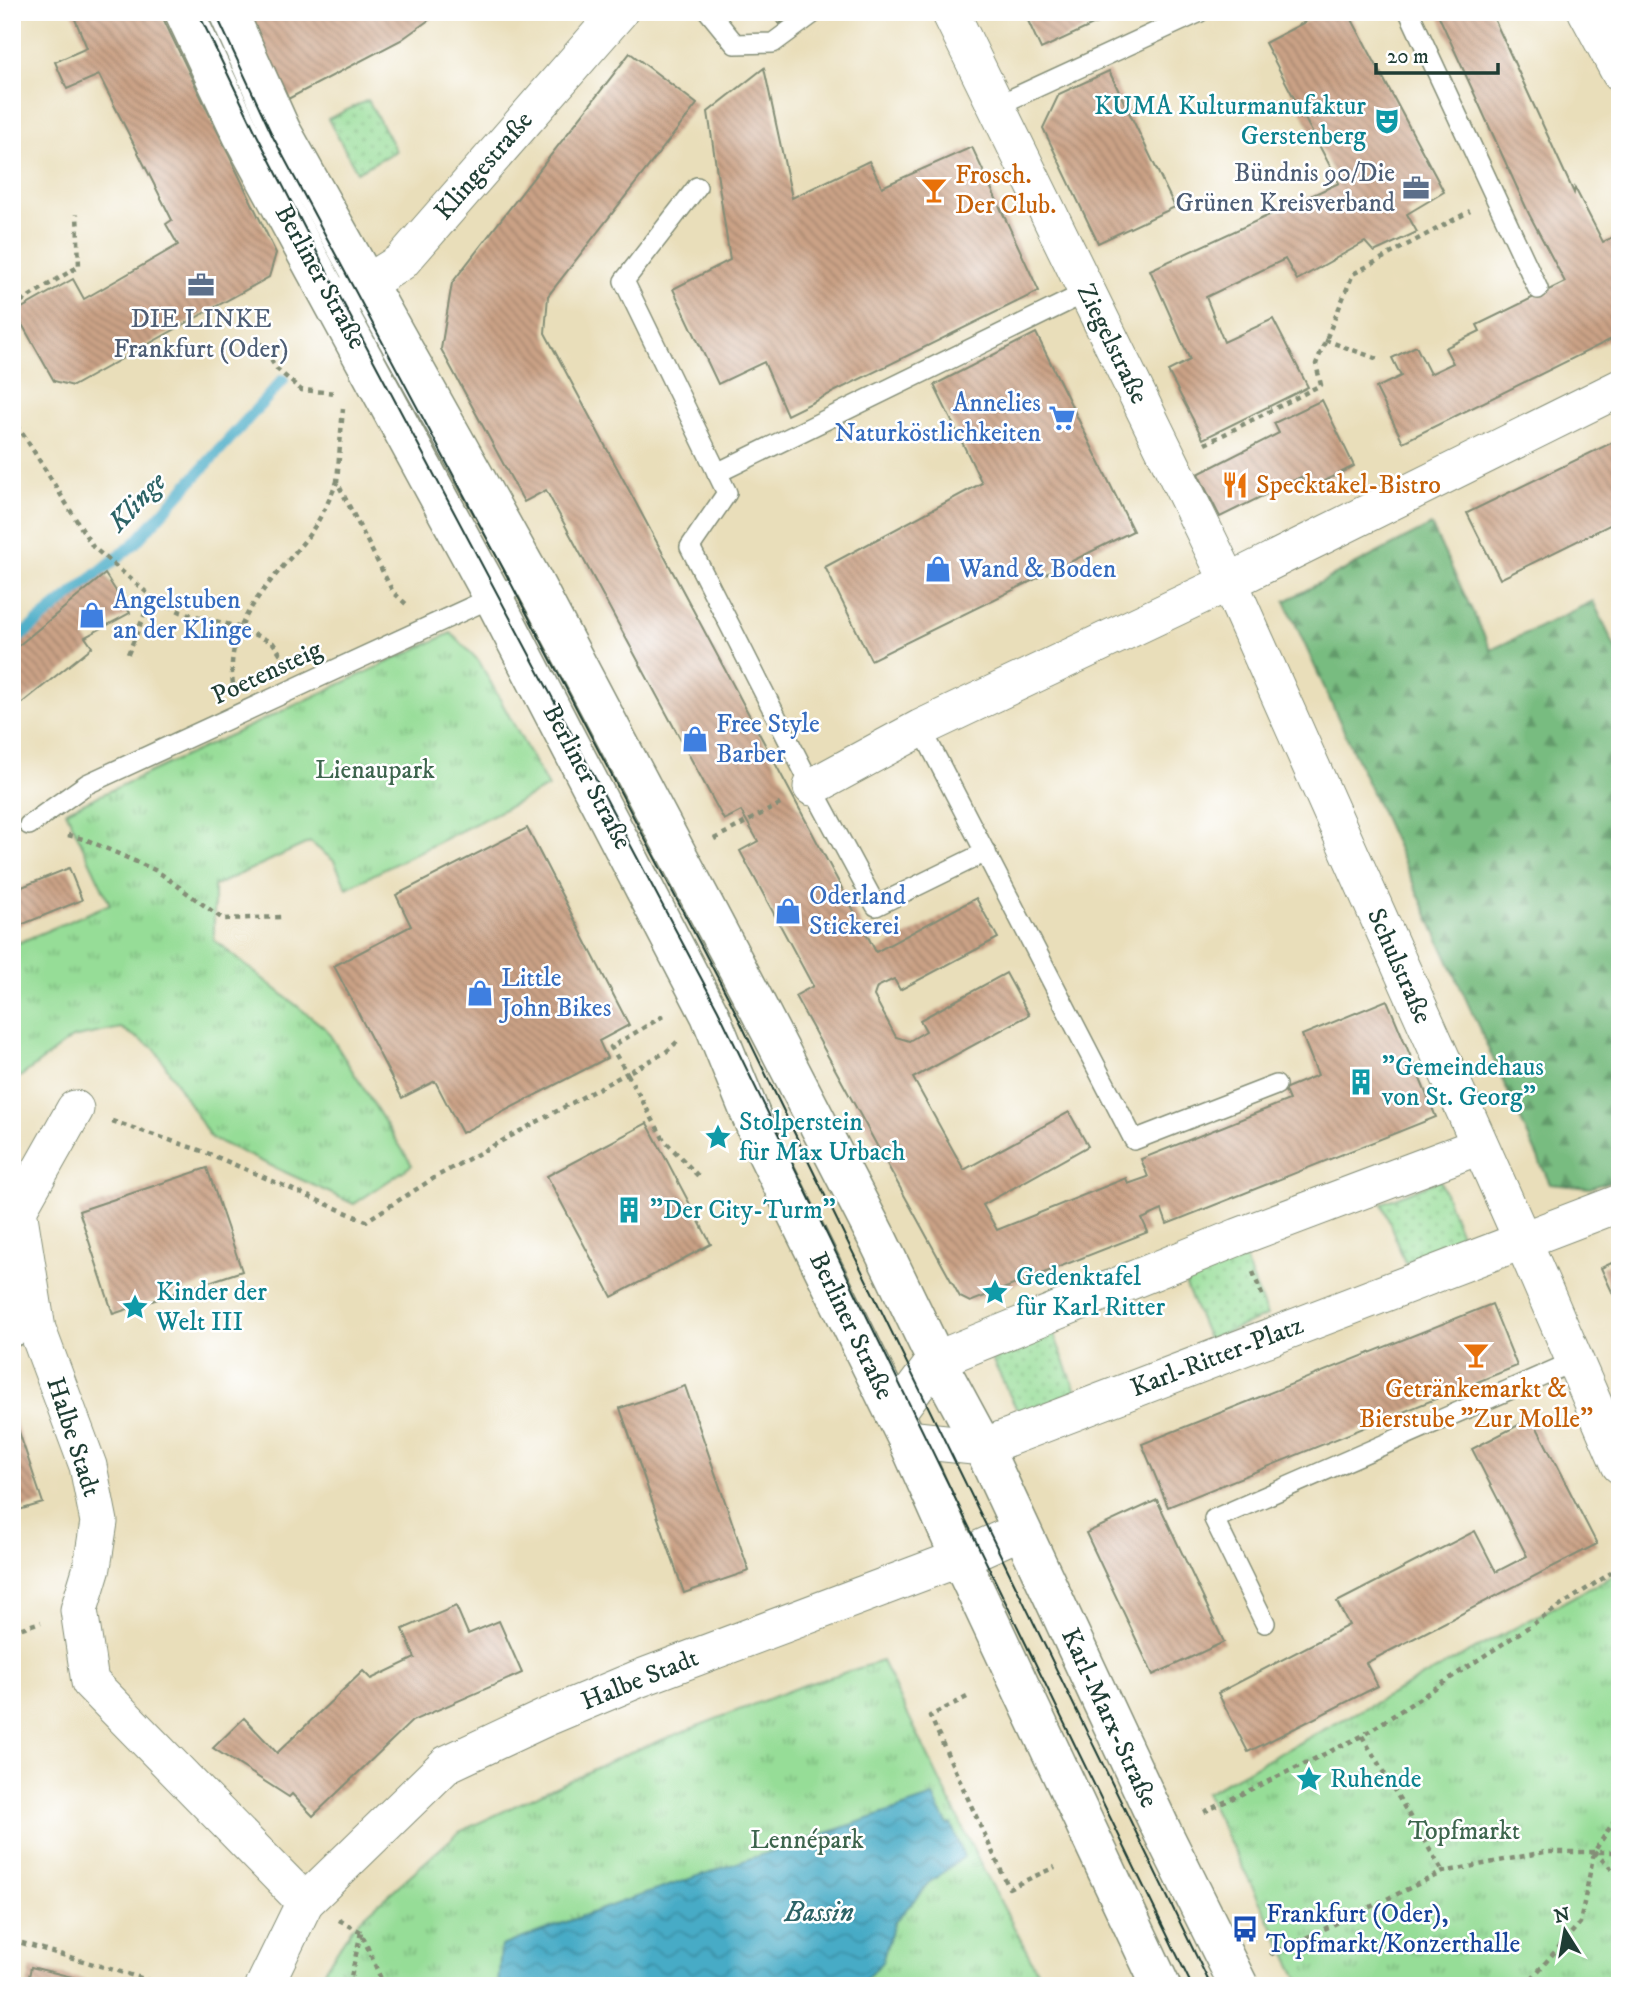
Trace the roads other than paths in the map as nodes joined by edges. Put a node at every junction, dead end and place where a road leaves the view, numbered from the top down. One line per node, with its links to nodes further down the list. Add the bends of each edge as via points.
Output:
1 (184, 12): 16 (street, Berliner Straße, via 242,135)
2 (228, 12): 13 (street, Berliner Straße, via 281,130)
3 (619, 12): 13 (street, Klingestraße, via 401,262)
4 (709, 12): 5 (lane, via 735,44 773,43)
5 (815, 12)
6 (950, 12): 11 (street, Ziegelstraße)
7 (1200, 12): 11 (lane)
8 (1409, 12): 14 (lane)
9 (1587, 12): 10 (street)
10 (1619, 70)
11 (996, 106): 15 (street, Ziegelstraße)
12 (696, 187): 18 (lane, via 624,281)
13 (367, 283): 16 (street, Klingestraße); 19 (street, Berliner Straße)
14 (1538, 289)
15 (1087, 292): 18 (lane); 20 (street, Ziegelstraße)
16 (335, 303): 21 (street, Berliner Straße)
17 (1620, 388): 20 (street)
18 (717, 473): 23 (lane, via 727,493 691,547)
19 (532, 579): 21 (lane, Poetensteig); 32 (street, Berliner Straße, via 878,1240)
20 (1229, 582): 22 (street); 28 (street, Schulstraße)
21 (494, 598): 24 (lane, Poetensteig, via 87,784); 34 (street, Berliner Straße, via 710,1015 765,1150)
22 (921, 729): 23 (street); 25 (lane)
23 (812, 787): 25 (lane, via 876,906)
24 (29, 825)
25 (986, 852): 26 (lane, via 1134,1140)
26 (1276, 1085)
27 (75, 1109): 31 (street, Halbe Stadt, via 18,1210)
28 (1479, 1146): 30 (street, Schulstraße); 32 (street, via 1238,1237)
29 (1620, 1203): 30 (street, Karl-Ritter-Platz)
30 (1522, 1239): 33 (street, Schulstraße); 35 (street, Karl-Ritter-Platz)
31 (24, 1333): 40 (street, Halbe Stadt, via 88,1466 99,1522 79,1610 90,1682)
32 (936, 1360): 34 (street); 35 (street, Berliner Straße)
33 (1575, 1361): 36 (street, Schulstraße); 39 (lane, via 1214,1519)
34 (901, 1427): 35 (street, Karl-Ritter-Platz); 38 (street, Berliner Straße)
35 (983, 1447): 37 (street, Karl-Marx-Straße)
36 (1620, 1465)
37 (1020, 1531): 38 (street, Halbe Stadt); 43 (street, Karl-Marx-Straße)
38 (960, 1558): 40 (street, Halbe Stadt, via 638,1679 447,1765); 42 (street)
39 (1265, 1623)
40 (305, 1902): 41 (street, Halbe Stadt)
41 (264, 1986)
42 (1161, 1986)
43 (1239, 1986)

